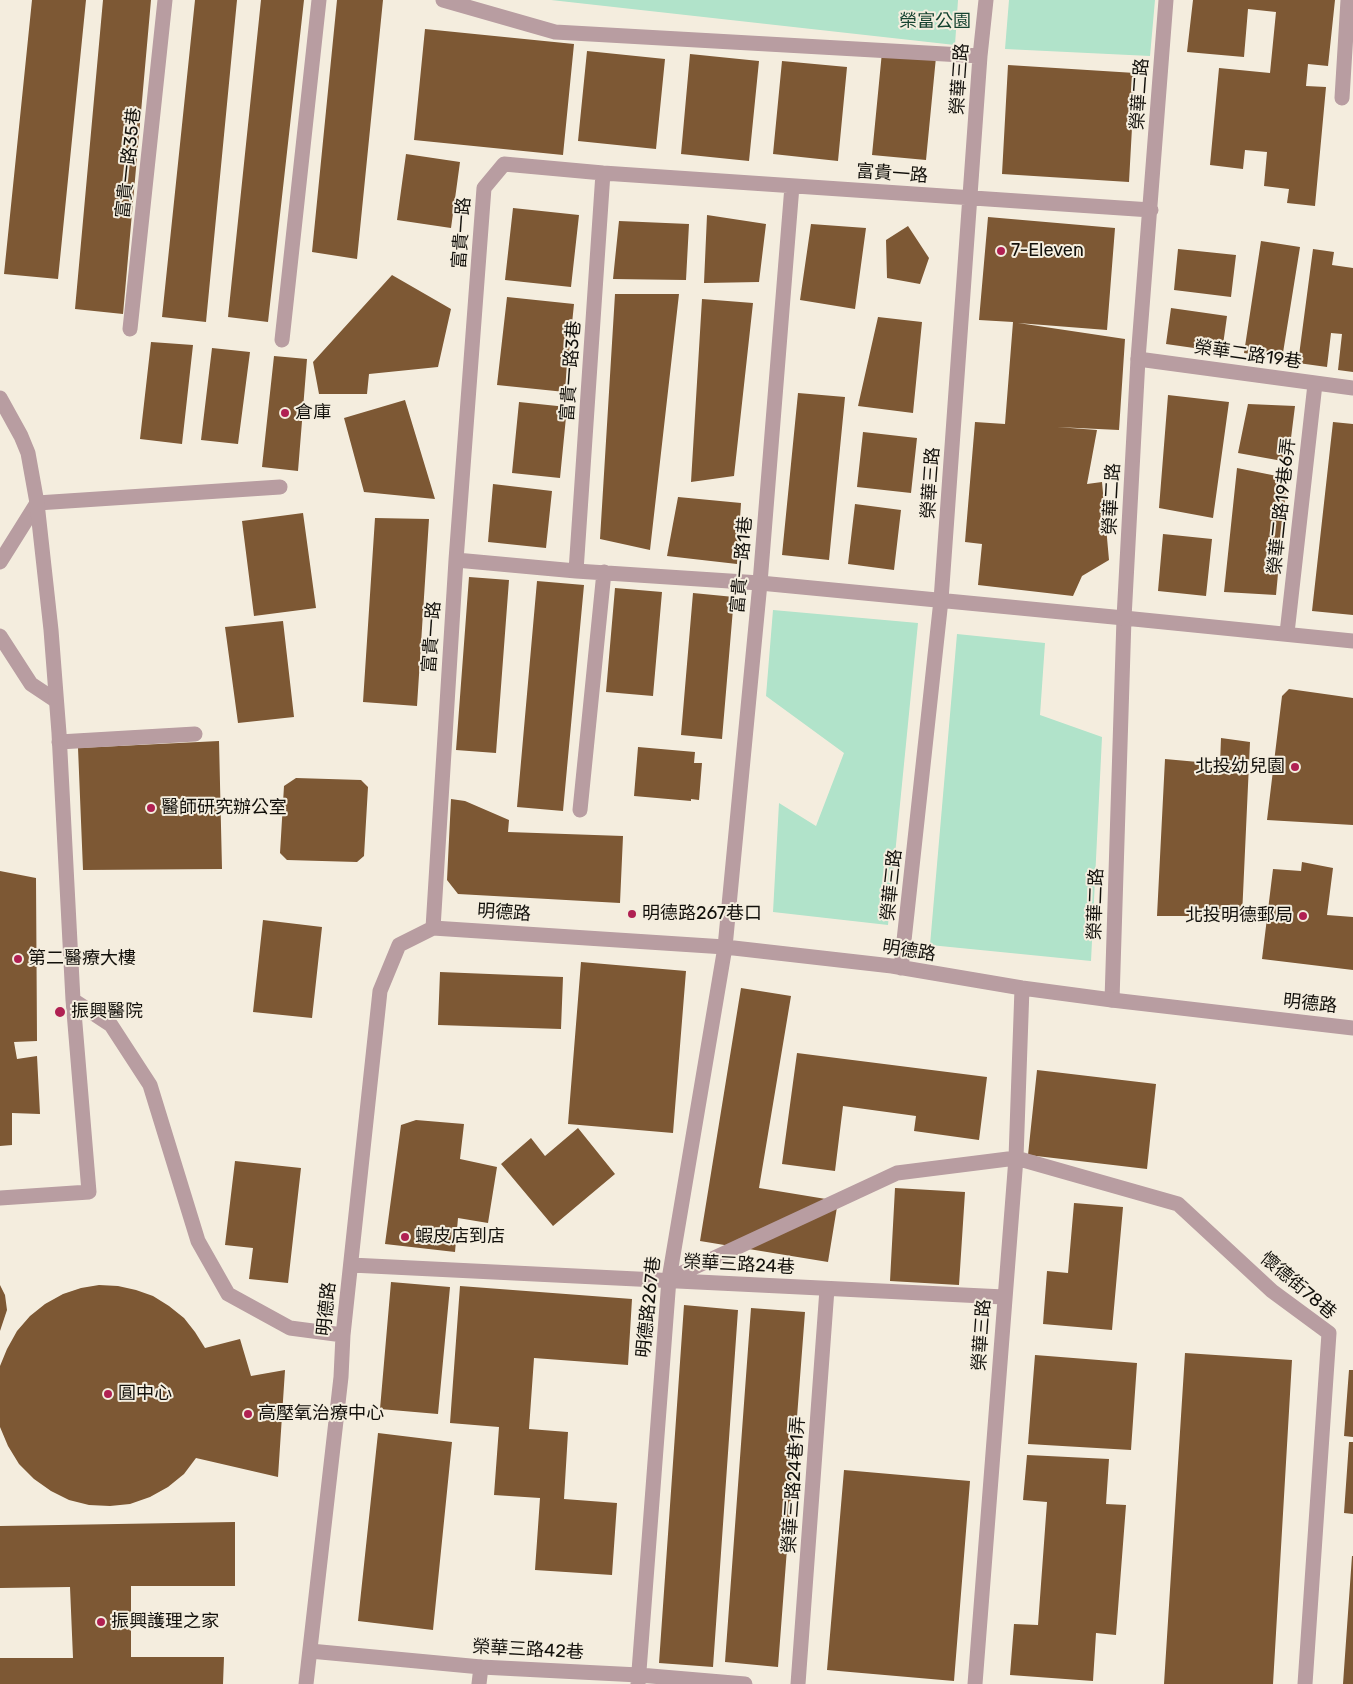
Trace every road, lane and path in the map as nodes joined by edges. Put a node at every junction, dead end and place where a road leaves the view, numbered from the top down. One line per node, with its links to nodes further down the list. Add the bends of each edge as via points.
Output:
1 (165, 0): 13 (street, 富貴一路35巷)
2 (319, 0): 14 (street)
3 (443, 0): 7 (street, via 556,32)
4 (986, 0): 7 (street, 榮華三路)
5 (1166, 0): 12 (street, 榮華二路)
6 (1348, 0): 8 (street)
7 (980, 56): 11 (street, 榮華三路)
8 (1342, 98)
9 (603, 173): 10 (street, 富貴一路); 21 (street, 富貴一路, via 504,164 484,188); 23 (street, 富貴一路3巷)
10 (792, 186): 11 (street, 富貴一路); 25 (street, 富貴一路1巷)
11 (971, 198): 12 (street, 富貴一路); 26 (street, 榮華三路)
12 (1150, 210): 15 (street, 榮華二路)
13 (130, 329)
14 (282, 340)
15 (1138, 359): 16 (street, 榮華二路19巷); 27 (street, 榮華二路)
16 (1315, 384): 17 (street, 榮華二路19巷); 28 (street, 榮華二路19巷6弄)
17 (1353, 388)
18 (0, 398): 20 (street, via 28,453)
19 (280, 487): 20 (street)
20 (37, 503): 22 (street); 31 (street)
21 (456, 560): 23 (street); 35 (street, 富貴一路)
22 (0, 562)
23 (576, 571): 24 (street)
24 (604, 572): 25 (street); 34 (street)
25 (760, 583): 26 (street); 36 (street, 富貴一路1巷)
26 (941, 600): 27 (street); 37 (street, 榮華三路)
27 (1124, 618): 28 (street); 40 (street, 榮華二路)
28 (1287, 634): 30 (street)
29 (0, 636): 31 (street, via 31,684)
30 (1353, 642)
31 (55, 700): 33 (street)
32 (195, 734): 33 (street)
33 (59, 742): 39 (street)
34 (580, 810)
35 (433, 928): 36 (street, 明德路); 44 (street, 明德路, via 399,945 380,991)
36 (725, 946): 37 (street, 明德路); 45 (street, 明德路267巷)
37 (901, 968): 38 (street, 明德路)
38 (1022, 988): 40 (street, 明德路); 42 (street, 榮華三路)
39 (73, 1000): 43 (street, via 89,1192); 48 (street, via 111,1025 150,1085 198,1241 228,1294 290,1328)
40 (1112, 1000): 41 (street, 明德路)
41 (1353, 1028)
42 (1016, 1158): 45 (street, via 897,1172); 47 (street, 榮華三路); 57 (street, 懷德街78巷, via 1178,1204 1272,1292 1329,1333)
43 (0, 1198)
44 (351, 1265): 45 (street, 榮華三路24巷); 48 (street, 明德路)
45 (668, 1280): 46 (street, 榮華三路24巷); 51 (street, 明德路267巷)
46 (827, 1289): 47 (street, 榮華三路24巷); 55 (street, 榮華三路24巷1弄)
47 (1004, 1297): 56 (street, 榮華三路)
48 (343, 1335): 49 (street, 明德路)
49 (310, 1651): 50 (street, 榮華三路42巷); 52 (street, 明德路)
50 (481, 1668): 51 (street, 榮華三路42巷); 53 (street)
51 (638, 1679): 54 (street, 榮華三路42巷)
52 (306, 1684)
53 (479, 1684)
54 (745, 1684)
55 (798, 1684)
56 (975, 1684)
57 (1305, 1684)

